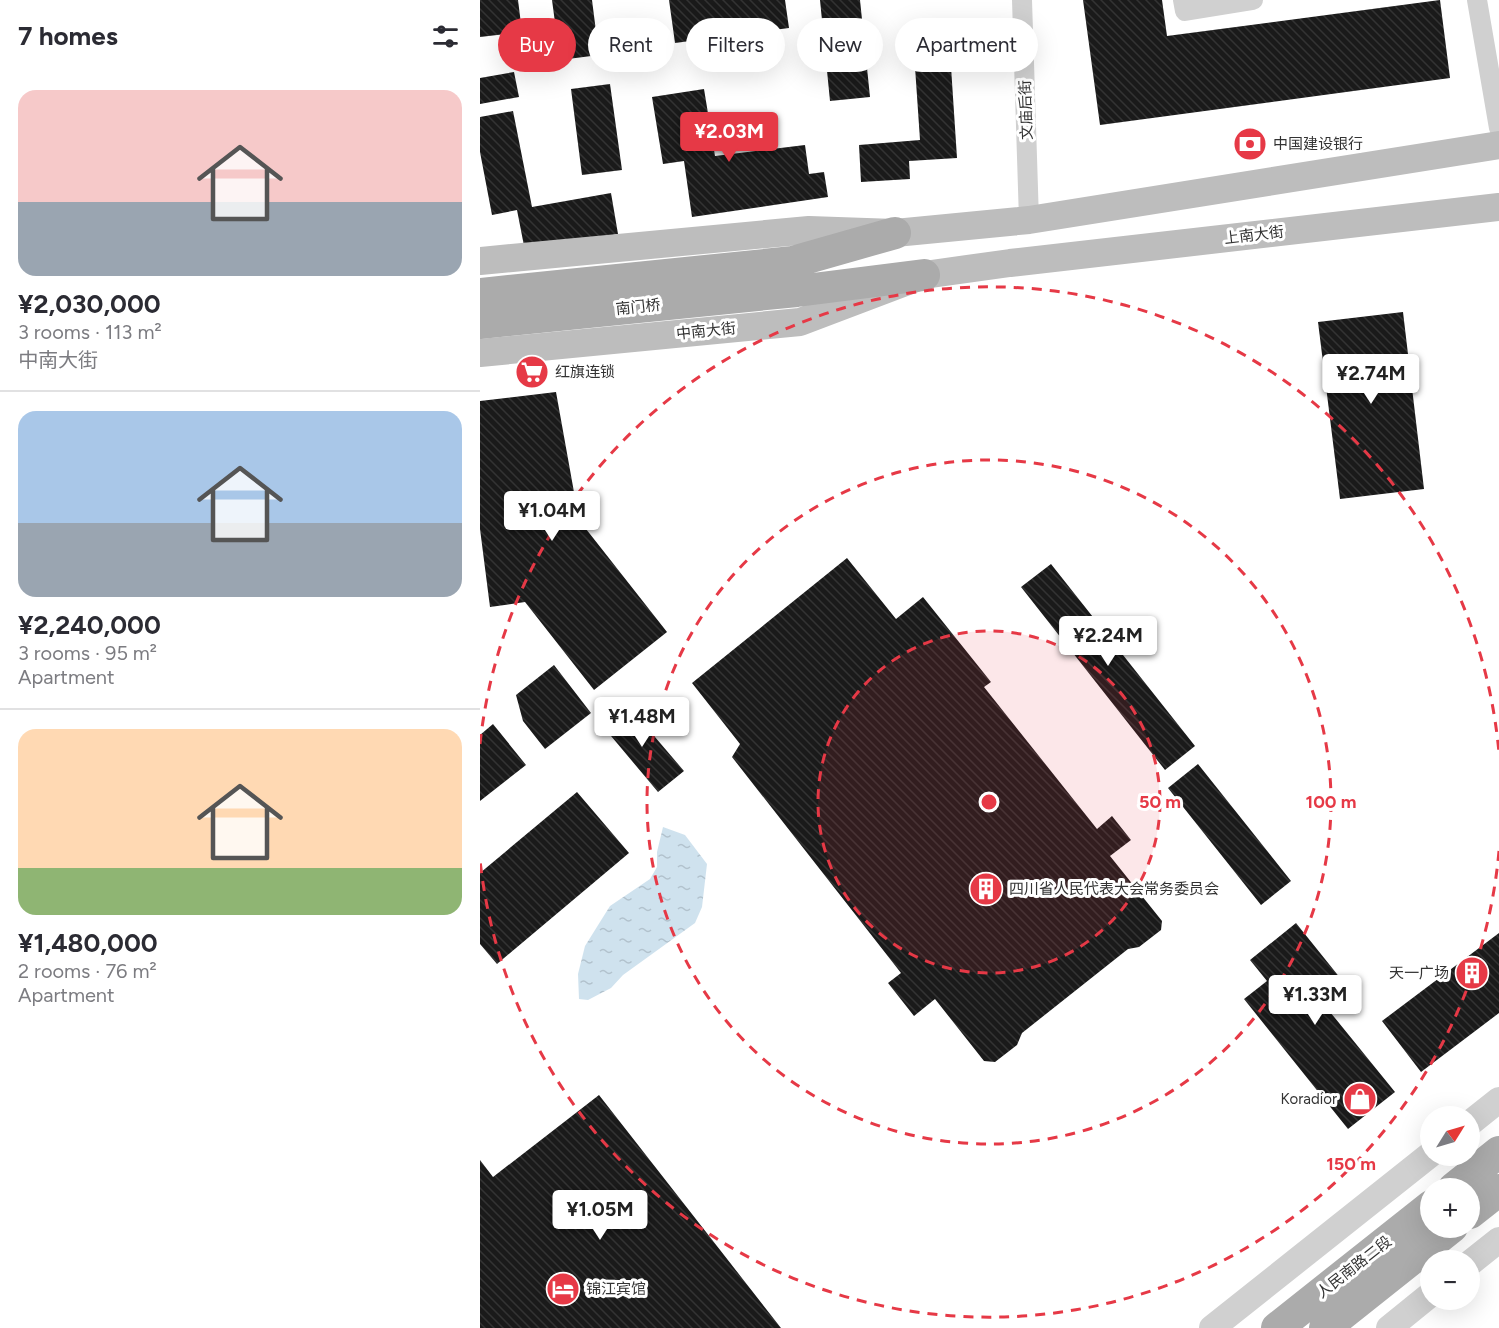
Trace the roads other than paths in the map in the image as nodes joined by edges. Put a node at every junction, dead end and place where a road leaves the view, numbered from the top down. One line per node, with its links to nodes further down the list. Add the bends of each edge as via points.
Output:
1 (1022, 0): 8 (street, 文庙后街)
2 (1183, 0): 3 (street, via 1185,10)
3 (1253, 0)
4 (1477, 0): 5 (street)
5 (1499, 128)
6 (1499, 145): 8 (main road)
7 (1499, 207): 11 (main road, 上南大街)
8 (1029, 220): 9 (main road)
9 (896, 233): 10 (main road, via 809,230); 13 (main road)
10 (480, 261)
11 (1010, 263): 12 (main road, 中南大街)
12 (924, 275): 13 (main road, 中南大街); 16 (main road, 中南大街, via 800,322)
13 (795, 276): 14 (main road, 南门桥); 15 (main road, 南门桥)
14 (480, 294)
15 (480, 323)
16 (480, 353)
17 (1499, 1100): 18 (street)
18 (1480, 1115)
19 (1499, 1152): 21 (main road)
20 (1420, 1163): 29 (street)
21 (1466, 1178)
22 (1499, 1190): 23 (main road)
23 (1480, 1205)
24 (1420, 1215): 30 (main road, 人民南路二段)
25 (1438, 1238): 31 (main road, 人民南路二段)
26 (1499, 1240): 27 (street)
27 (1480, 1255)
28 (1420, 1303): 32 (street)
29 (1212, 1328)
30 (1277, 1328)
31 (1325, 1328)
32 (1389, 1328)

